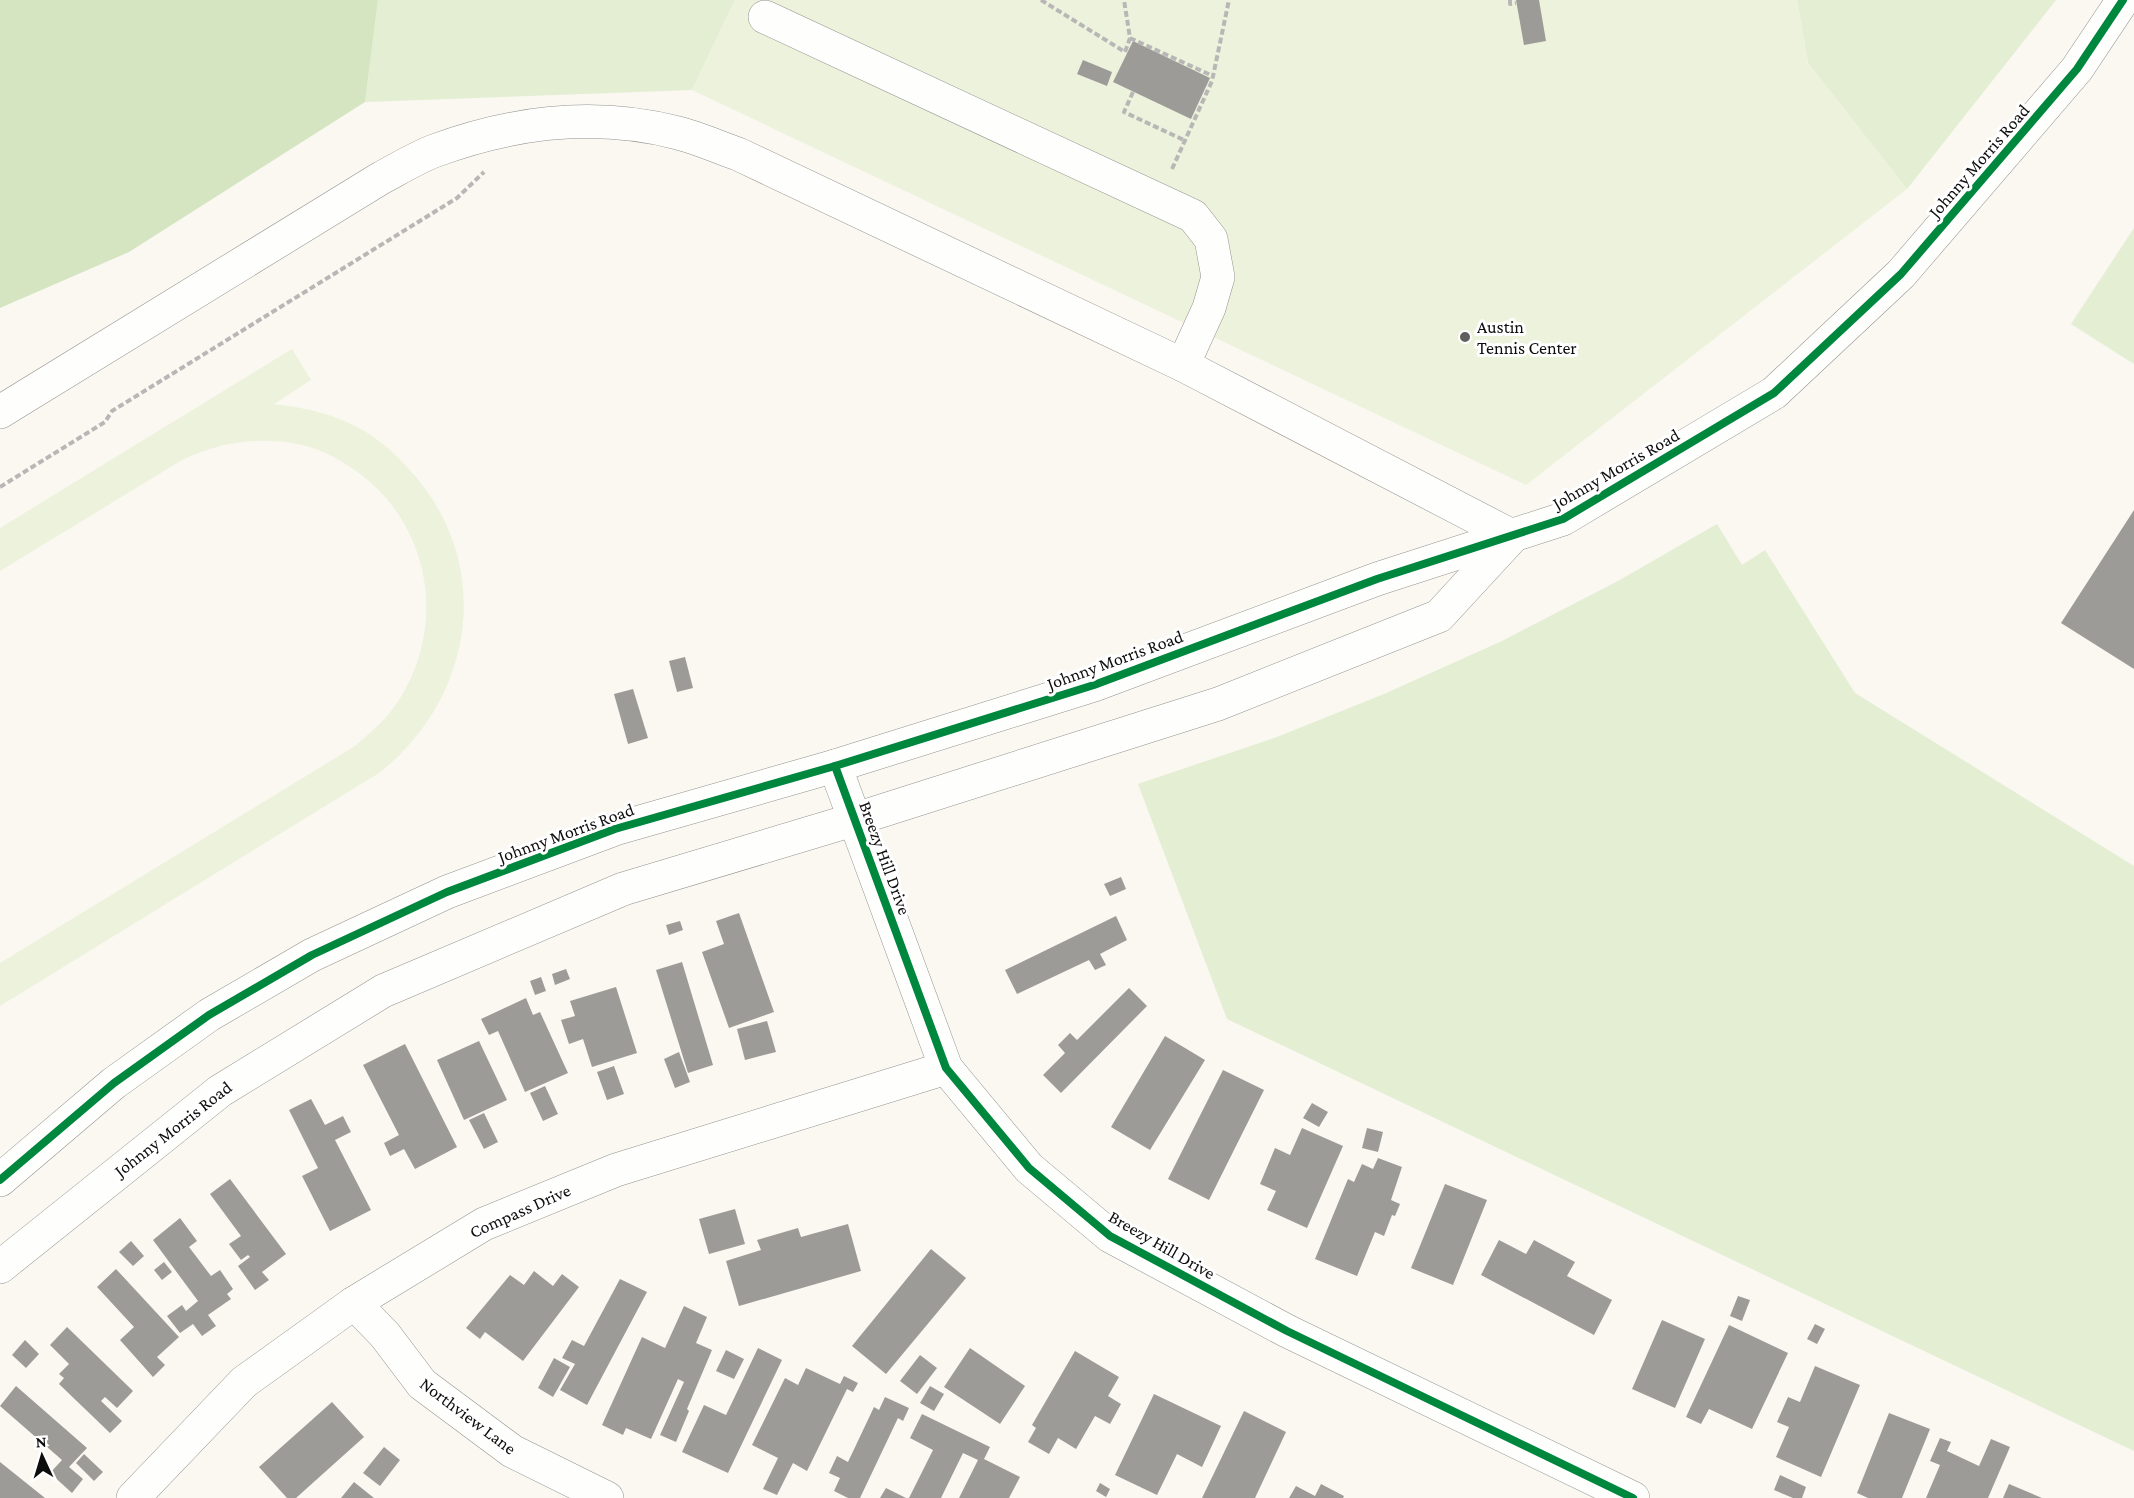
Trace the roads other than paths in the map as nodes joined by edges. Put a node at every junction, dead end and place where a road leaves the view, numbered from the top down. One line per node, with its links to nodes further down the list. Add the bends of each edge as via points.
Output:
1 (2123, 0): 5 (street, Johnny Morris Road, via 2077,69 1901,274 1774,393 1563,519)
2 (765, 17): 3 (street, via 1193,216 1211,239 1218,277 1209,308)
3 (1183, 365): 4 (street, via 738,154 678,133 621,122 577,121 491,133 432,152 381,178); 5 (street)
4 (0, 412)
5 (1512, 536): 6 (street, Johnny Morris Road, via 1377,579 1094,685); 7 (street, Johnny Morris Road, via 1439,616 1218,704)
6 (835, 766): 7 (street, Breezy Hill Drive); 9 (street, Johnny Morris Road, via 615,829 447,892 312,955 209,1015 123,1077)
7 (856, 819): 8 (street, Breezy Hill Drive); 10 (street, Johnny Morris Road, via 622,889 383,991 220,1091)
8 (946, 1068): 11 (street, Compass Drive, via 616,1170 484,1224); 14 (street, Breezy Hill Drive, via 1029,1168 1110,1236 1287,1331)
9 (0, 1180)
10 (0, 1267)
11 (354, 1303): 12 (street, Compass Drive, via 243,1382); 13 (street, Northview Lane, via 386,1335 422,1384 512,1451)
12 (133, 1498)
13 (607, 1498)
14 (1633, 1498)

